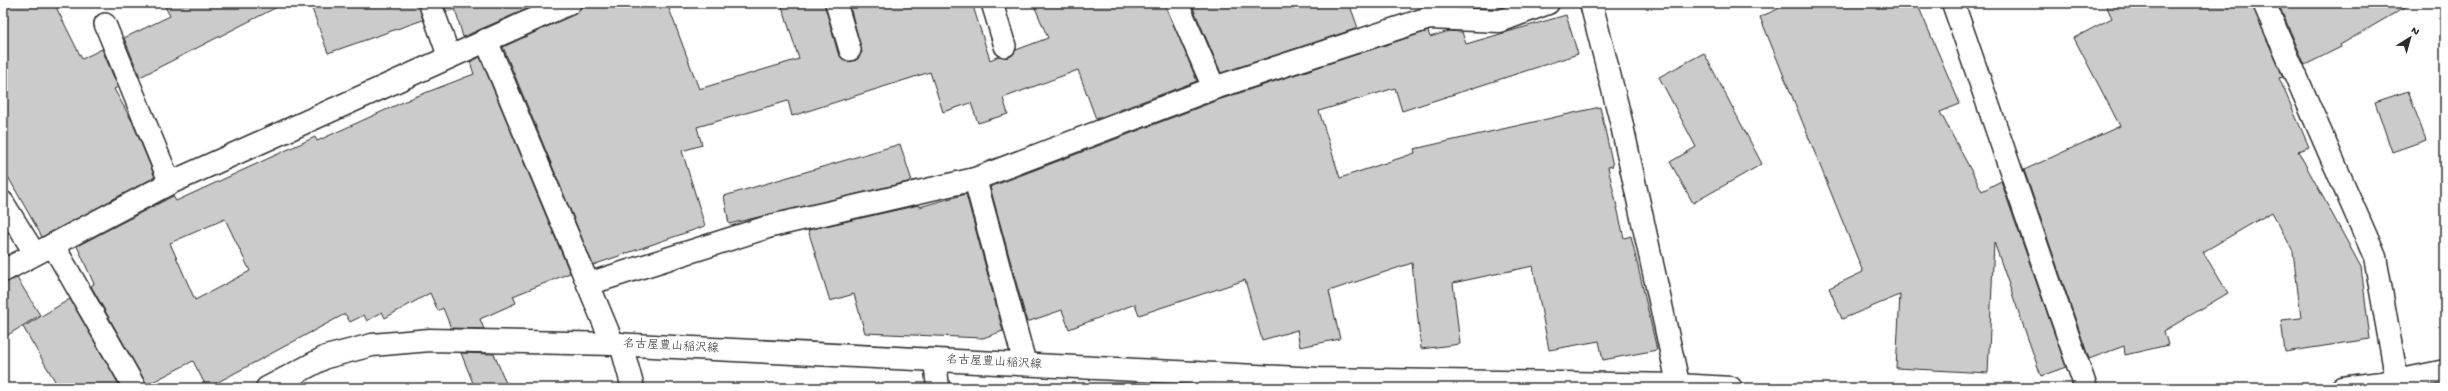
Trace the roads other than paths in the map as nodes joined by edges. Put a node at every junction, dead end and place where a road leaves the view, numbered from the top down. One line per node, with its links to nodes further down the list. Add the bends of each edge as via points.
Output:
1 (430, 3): 14 (street)
2 (570, 3): 11 (street)
3 (836, 3): 13 (lane)
4 (992, 3): 12 (lane)
5 (1177, 3): 15 (street)
6 (1548, 3): 15 (street, via 1500,21 1429,18)
7 (1591, 3): 28 (street, via 1621,120)
8 (1953, 3): 34 (street)
9 (2264, 3): 26 (street, via 2375,257)
10 (105, 24): 17 (lane)
11 (486, 40): 14 (street); 21 (street)
12 (1005, 46)
13 (850, 50)
14 (449, 56): 17 (street)
15 (1214, 88): 16 (street)
16 (976, 179): 21 (street, via 771,226); 24 (street)
17 (170, 183): 19 (street)
18 (3, 202): 19 (lane)
19 (44, 250): 20 (street); 29 (street)
20 (3, 271)
21 (588, 284): 22 (street)
22 (617, 344): 23 (street, 名古屋豊山稲沢線); 30 (street, 名古屋豊山稲沢線, via 430,340 372,345 326,357); 31 (street)
23 (935, 360): 24 (street, 名古屋豊山稲沢線); 32 (street)
24 (1026, 364): 27 (street, 名古屋豊山稲沢線)
25 (2445, 371): 26 (street)
26 (2397, 381): 35 (street)
27 (1321, 383): 28 (street, 名古屋豊山稲沢線)
28 (1678, 386): 33 (street, 名古屋豊山稲沢線)
29 (135, 388)
30 (267, 388)
31 (633, 388)
32 (938, 388)
33 (1731, 388)
34 (2086, 388)
35 (2342, 388)

